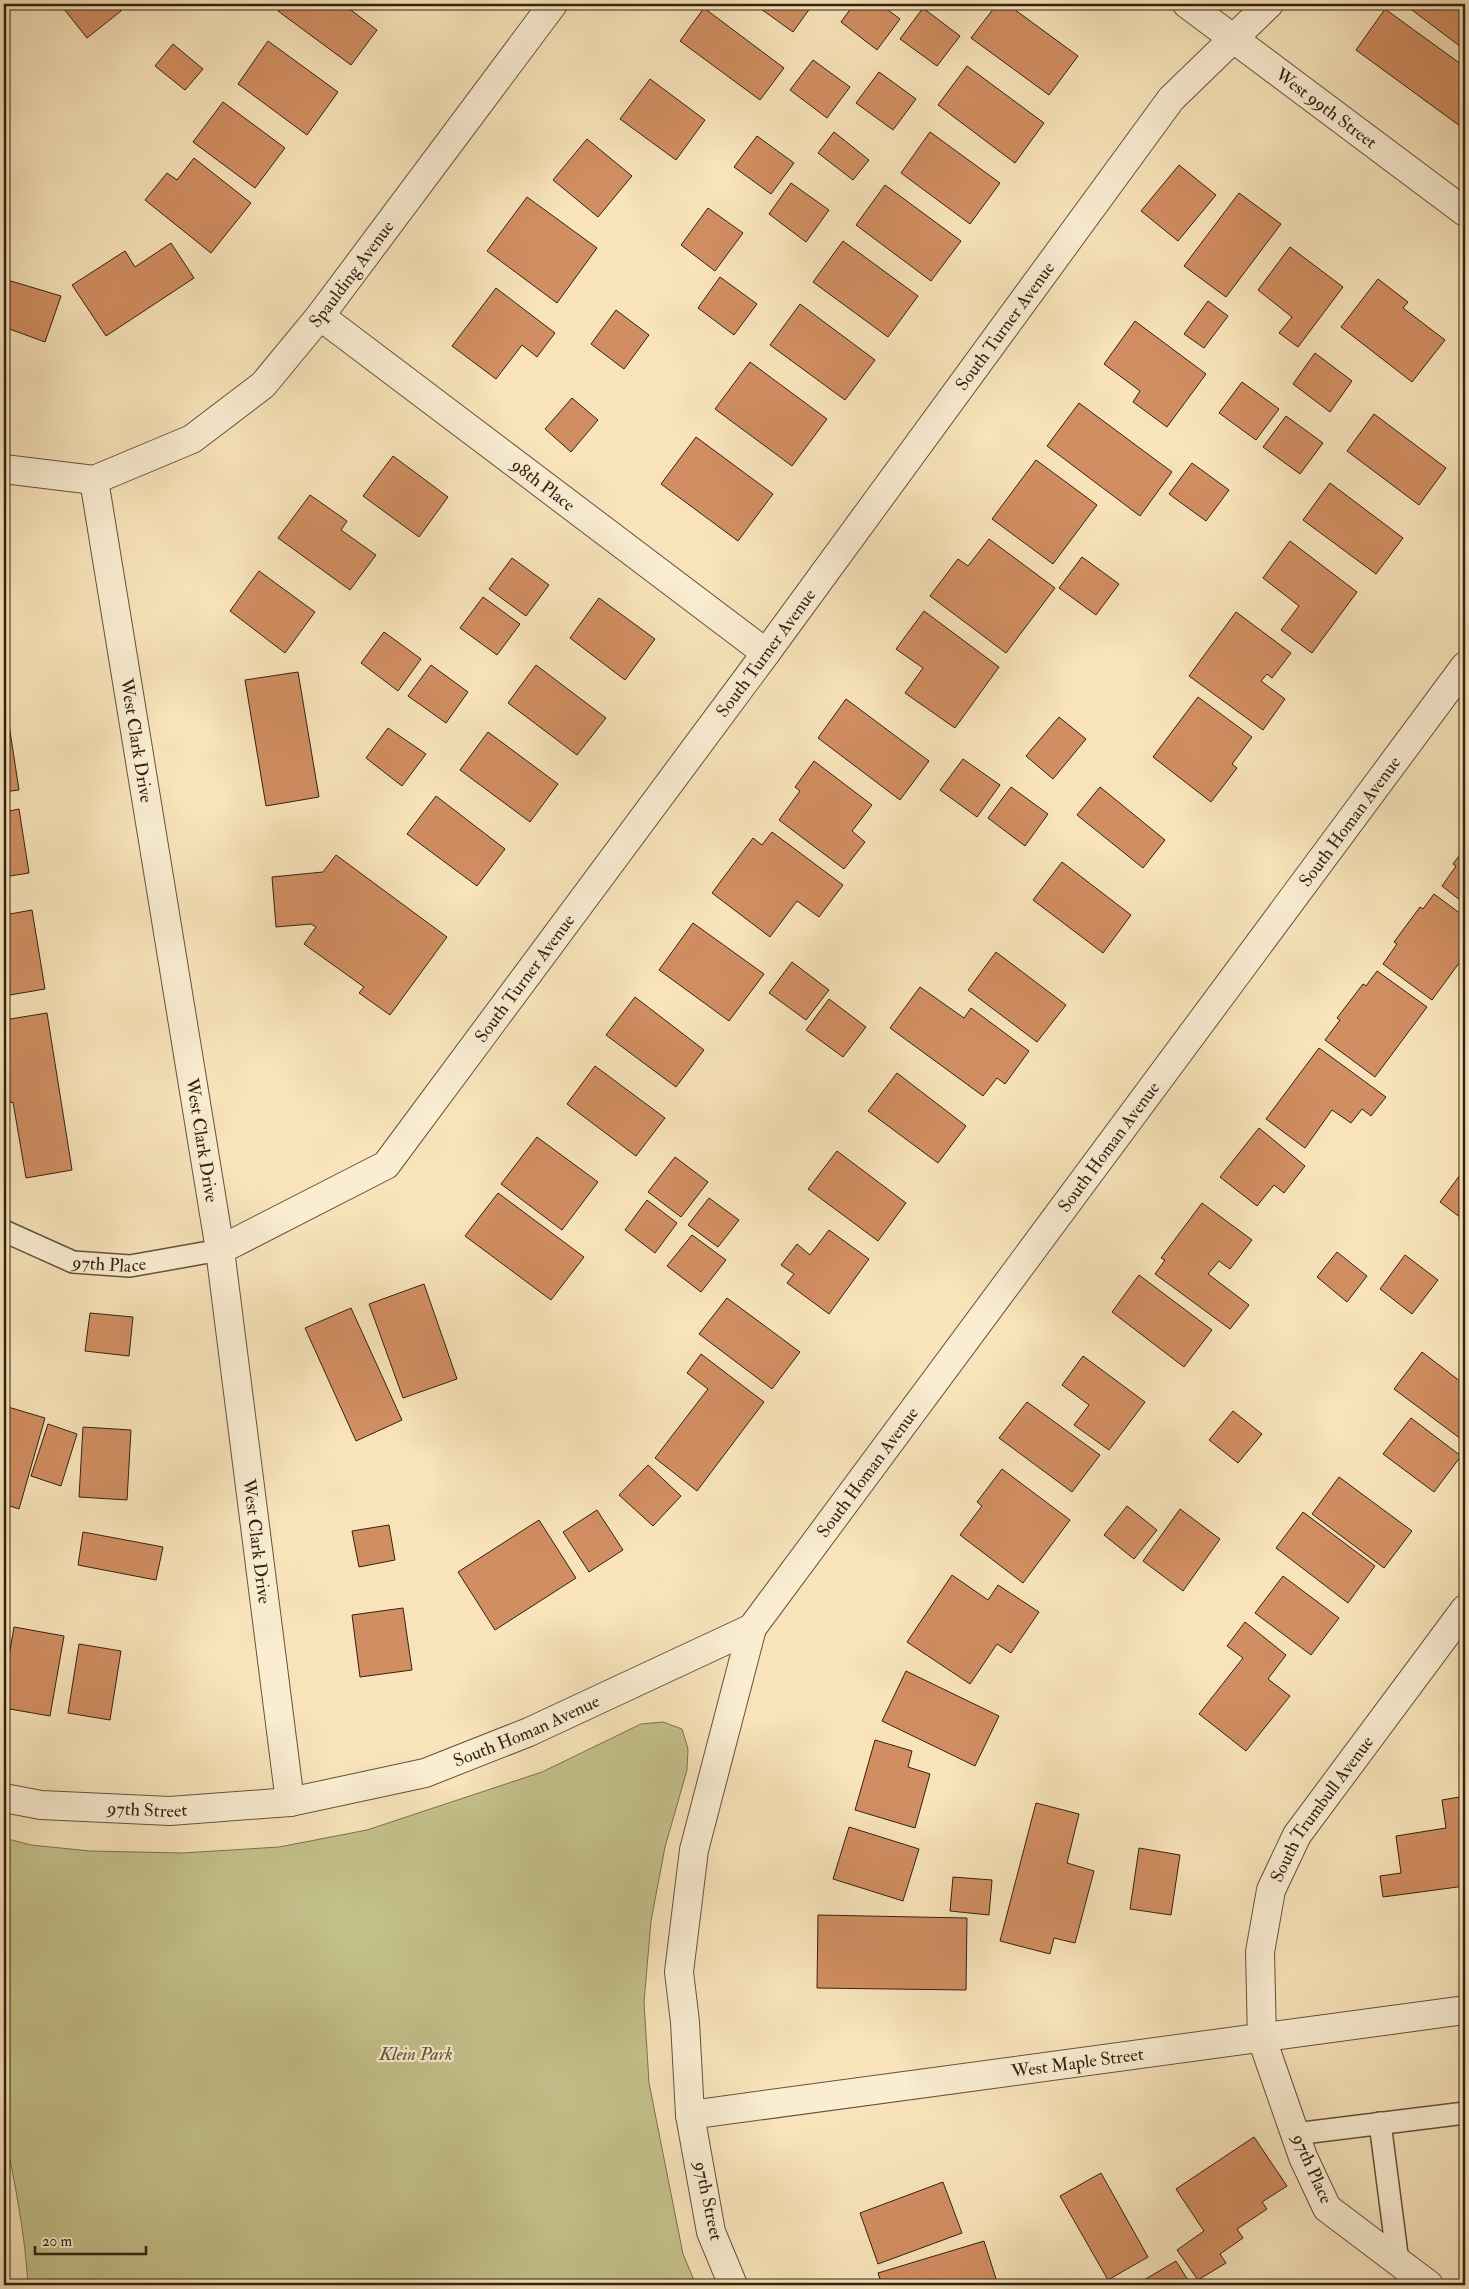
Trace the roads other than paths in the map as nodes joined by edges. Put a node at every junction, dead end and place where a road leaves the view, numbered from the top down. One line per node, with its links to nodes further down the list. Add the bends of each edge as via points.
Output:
1 (552, 4): 6 (street, Spaulding Avenue)
2 (1187, 4): 4 (street, West 99th Street)
3 (1269, 4): 4 (street, South Turner Avenue)
4 (1233, 39): 5 (street, West 99th Street); 9 (street, South Turner Avenue, via 1171,99)
5 (1465, 212)
6 (320, 316): 8 (street, Spaulding Avenue, via 263,385 192,439); 9 (street, 98th Place)
7 (4, 469): 8 (street)
8 (94, 480): 12 (street, West Clark Drive)
9 (766, 653): 12 (street, South Turner Avenue, via 386,1165)
10 (1465, 666): 14 (street, South Homan Avenue)
11 (4, 1231): 12 (lane, 97th Place, via 73,1262 130,1266)
12 (220, 1250): 16 (street, West Clark Drive)
13 (1465, 1609): 18 (street, South Trumbull Avenue, via 1297,1835 1270,1890 1260,1952)
14 (752, 1628): 16 (street, South Homan Avenue, via 529,1732 425,1773); 20 (street, South Homan Avenue, via 694,1850 679,1972)
15 (4, 1798): 16 (street, 97th Street, via 41,1805 170,1811)
16 (290, 1802)
17 (1465, 2010): 18 (street, West Maple Street)
18 (1262, 2039): 20 (street, West Maple Street); 22 (street, 97th Place)
19 (1465, 2113): 21 (lane)
20 (690, 2115): 24 (street, 97th Street, via 711,2232)
21 (1380, 2123): 22 (lane); 23 (lane)
22 (1295, 2134): 23 (street, 97th Place, via 1327,2208)
23 (1398, 2262): 25 (street, 97th Place)
24 (733, 2285)
25 (1429, 2285)

